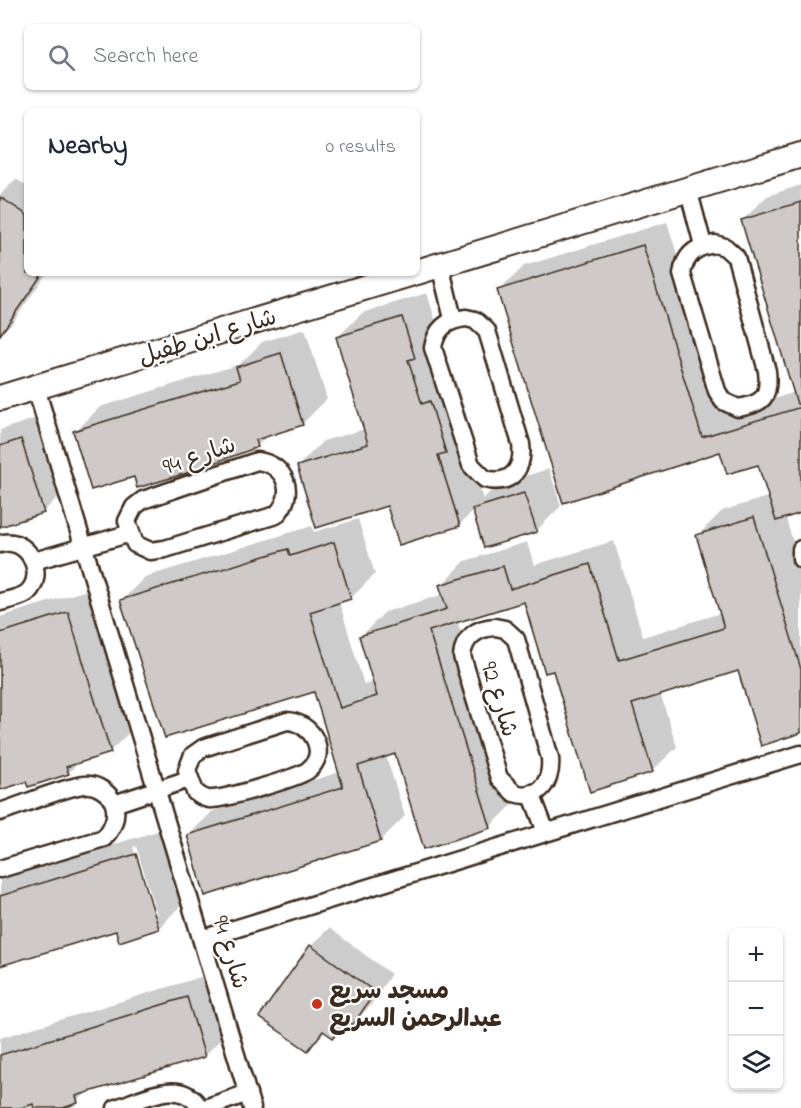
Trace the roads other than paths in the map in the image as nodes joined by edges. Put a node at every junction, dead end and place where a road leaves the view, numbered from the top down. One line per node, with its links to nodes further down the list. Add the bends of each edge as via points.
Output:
1 (801, 155): 2 (street, شارع ابن طفيل)
2 (688, 189): 3 (street); 4 (street, شارع ابن طفيل)
3 (703, 245): 3 (street, via 686,259 682,274 717,392 731,406 748,406 761,401 769,386 736,257 725,247)
4 (440, 265): 5 (street, شارع ابن طفيل); 7 (street)
5 (420, 271)
6 (402, 276): 8 (street, شارع ابن طفيل)
7 (453, 319): 7 (street, via 437,333 433,348 471,465 486,480 503,479 519,469 523,459 487,331 475,320)
8 (36, 388): 9 (street, شارع ابن طفيل); 12 (street, شارع 94)
9 (0, 398)
10 (130, 533): 10 (street, شارع 94, via 135,544 150,551 276,515 286,502 286,481 281,471 257,461 143,500 128,515); 12 (street)
11 (0, 544): 15 (street, via 20,545)
12 (83, 547): 15 (street); 19 (street, شارع 94)
13 (801, 549): 14 (street)
14 (801, 559)
15 (34, 561): 16 (street, via 36,573 30,590)
16 (0, 602)
17 (801, 754): 23 (street)
18 (189, 779): 18 (street, via 200,796 210,800 225,798 306,772 315,760 316,741 302,724 287,721 202,748 188,763); 19 (street)
19 (157, 790): 21 (street); 25 (street, شارع 94)
20 (531, 793): 20 (street, شارع 92, via 543,787 551,773 550,758 516,639 505,629 483,628 466,641 462,656 499,778 514,793); 23 (street)
21 (114, 804): 22 (street, via 99,788 84,785); 24 (street, via 113,826 104,838)
22 (0, 812)
23 (546, 832): 25 (street)
24 (0, 869)
25 (202, 939): 26 (street, شارع 94)
26 (250, 1101): 29 (street, شارع 94)
27 (116, 1108): 28 (street, via 172,1090 187,1093)
28 (200, 1108)
29 (205, 1108)

